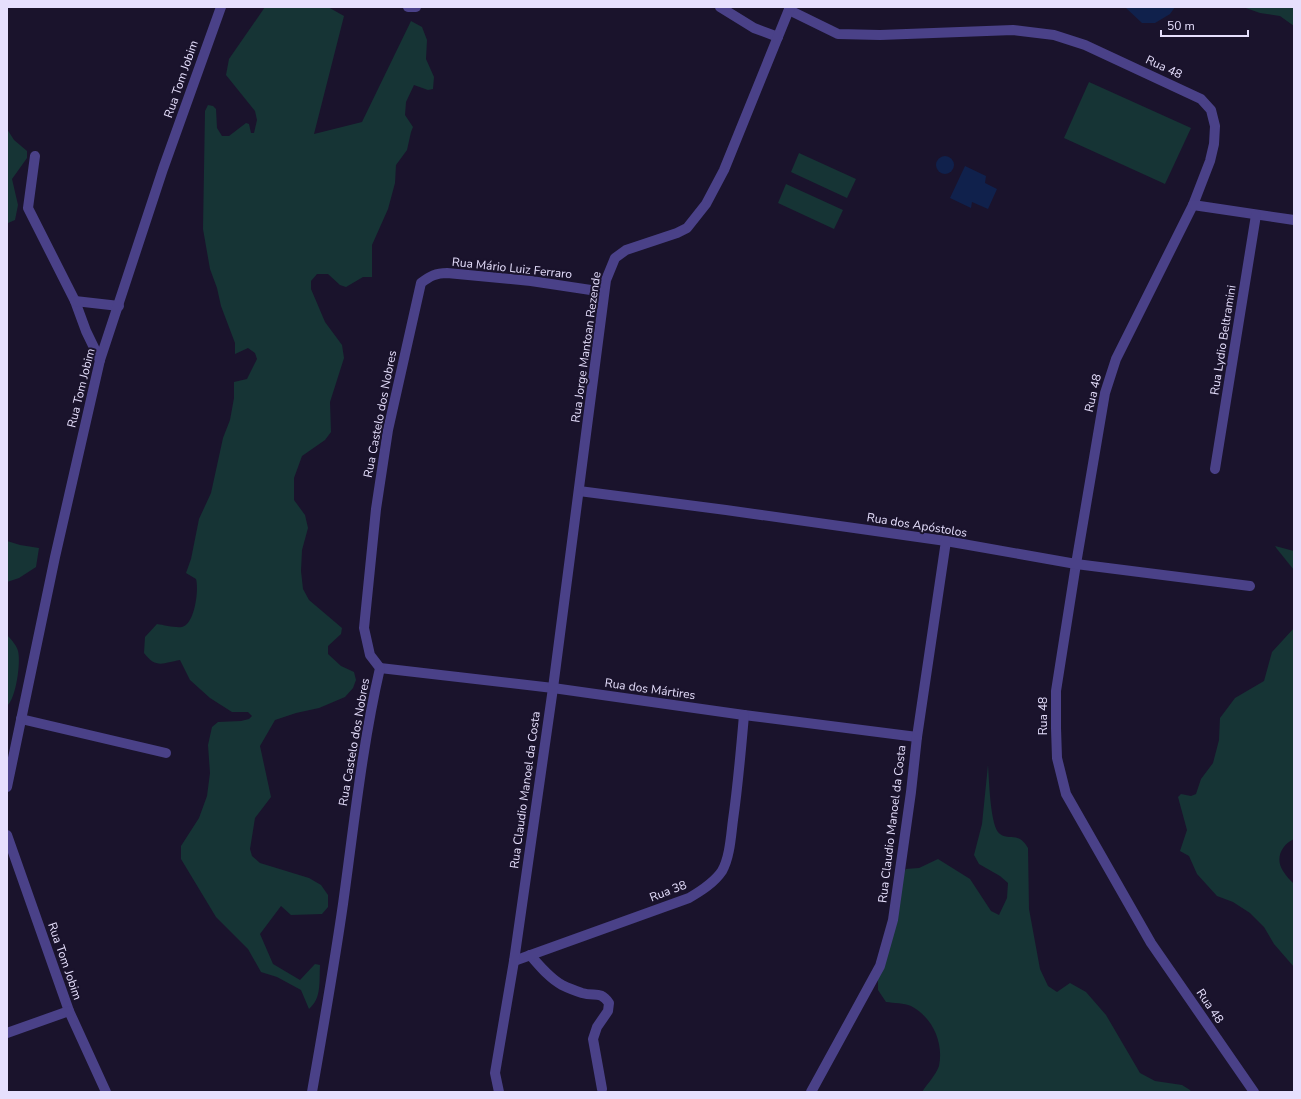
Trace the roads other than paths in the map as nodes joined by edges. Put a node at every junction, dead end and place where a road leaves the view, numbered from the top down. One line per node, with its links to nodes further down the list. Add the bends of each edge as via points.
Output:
1 (221, 7): 14 (street, Rua Tom Jobim, via 163,169)
2 (408, 7): 3 (street)
3 (416, 7)
4 (720, 7): 6 (street, via 754,28)
5 (790, 9): 6 (street, Rua Jorge Mantoan Rezende); 8 (street, Rua 48, via 838,34 1013,30 1054,35 1085,44 1201,99 1211,110 1215,126 1214,144 1210,161)
6 (778, 37): 12 (street, Rua Jorge Mantoan Rezende, via 724,170 706,204 687,228 626,250 615,258)
7 (35, 156): 13 (street, via 28,208)
8 (1192, 205): 9 (street); 19 (street, Rua 48, via 1116,359 1109,379)
9 (1256, 215): 10 (street); 16 (street, Rua Lydio Beltramini)
10 (1294, 220)
11 (420, 283): 12 (street, Rua Mário Luiz Ferraro, via 438,273 447,273 531,281); 21 (street, Rua Castelo dos Nobres, via 388,430 376,509 364,628 370,655)
12 (604, 292): 17 (street, Rua Jorge Mantoan Rezende)
13 (75, 301): 14 (street); 15 (street)
14 (119, 306): 15 (street, Rua Tom Jobim)
15 (100, 360): 24 (street, Rua Tom Jobim)
16 (1215, 469)
17 (579, 491): 18 (street, Rua dos Apóstolos); 22 (street, Rua Claudio Manoel da Costa)
18 (946, 541): 19 (street, Rua dos Apóstolos); 25 (street, Rua Claudio Manoel da Costa)
19 (1076, 564): 20 (street, Rua dos Apóstolos); 40 (street, Rua 48, via 1056,691 1057,758 1066,794 1151,943)
20 (1250, 586)
21 (380, 668): 22 (street, Rua dos Mártires); 36 (street, Rua Castelo dos Nobres, via 363,754 341,914)
22 (553, 688): 23 (street, Rua dos Mártires); 30 (street, Rua Claudio Manoel da Costa)
23 (744, 715): 25 (street, Rua dos Mártires); 29 (street, Rua 38, via 730,848 722,870 714,880 689,898)
24 (21, 719): 26 (street); 27 (street, Rua Tom Jobim)
25 (917, 737): 39 (street, Rua Claudio Manoel da Costa, via 912,792 893,920 880,966)
26 (166, 753)
27 (7, 787)
28 (7, 835): 31 (street, Rua Tom Jobim)
29 (530, 955): 30 (street, Rua 38); 34 (street, via 543,970 561,984 583,993 599,994 609,1003 608,1011 597,1027 593,1039)
30 (514, 961): 33 (street, Rua Claudio Manoel da Costa)
31 (69, 1011): 32 (street); 35 (street, Rua Tom Jobim)
32 (7, 1033)
33 (495, 1073): 37 (street); 38 (street, Rua Claudio Manoel da Costa)
34 (602, 1089)
35 (106, 1092)
36 (312, 1092)
37 (490, 1092)
38 (499, 1092)
39 (811, 1092)
40 (1254, 1092)

